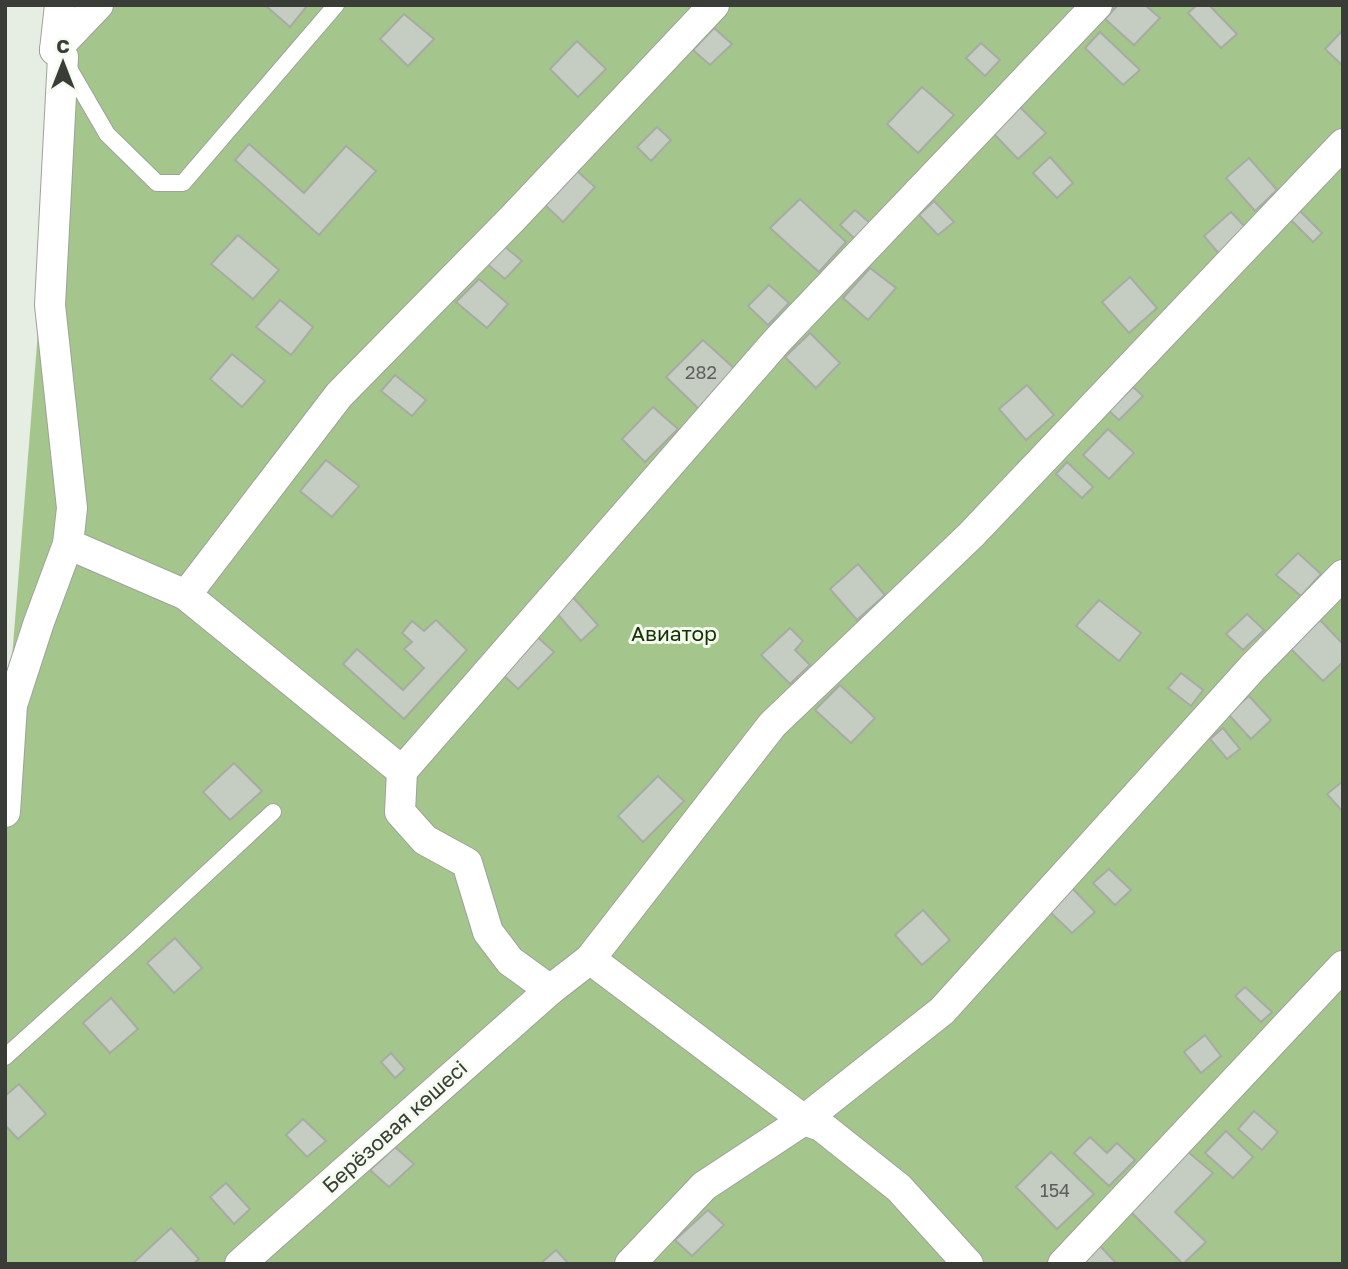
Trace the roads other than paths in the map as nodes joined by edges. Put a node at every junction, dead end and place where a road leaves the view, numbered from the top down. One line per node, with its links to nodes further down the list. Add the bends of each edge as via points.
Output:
1 (60, 5): 6 (street)
2 (97, 5): 6 (street)
3 (336, 5): 6 (lane, via 183,183 157,183 107,134)
4 (713, 5): 10 (street, via 339,395)
5 (1097, 5): 11 (street, via 776,342)
6 (59, 54): 8 (street, via 50,305 72,508)
7 (1343, 144): 14 (street, Берёзовая көшесі, via 971,535 772,725)
8 (68, 544): 10 (street); 12 (street, via 12,705)
9 (1343, 575): 18 (street, via 1244,676 942,1011)
10 (186, 594): 11 (street)
11 (402, 771): 16 (street, via 400,812 425,839 467,863 488,933 510,961)
12 (5, 812)
13 (273, 812): 17 (lane)
14 (590, 958): 16 (street, Берёзовая көшесі); 18 (street)
15 (1343, 966): 22 (street)
16 (550, 990): 19 (street, Берёзовая көшесі)
17 (5, 1057)
18 (804, 1120): 20 (street, via 704,1186); 21 (street, via 821,1126 900,1188)
19 (240, 1264)
20 (630, 1264)
21 (968, 1264)
22 (1063, 1264)

